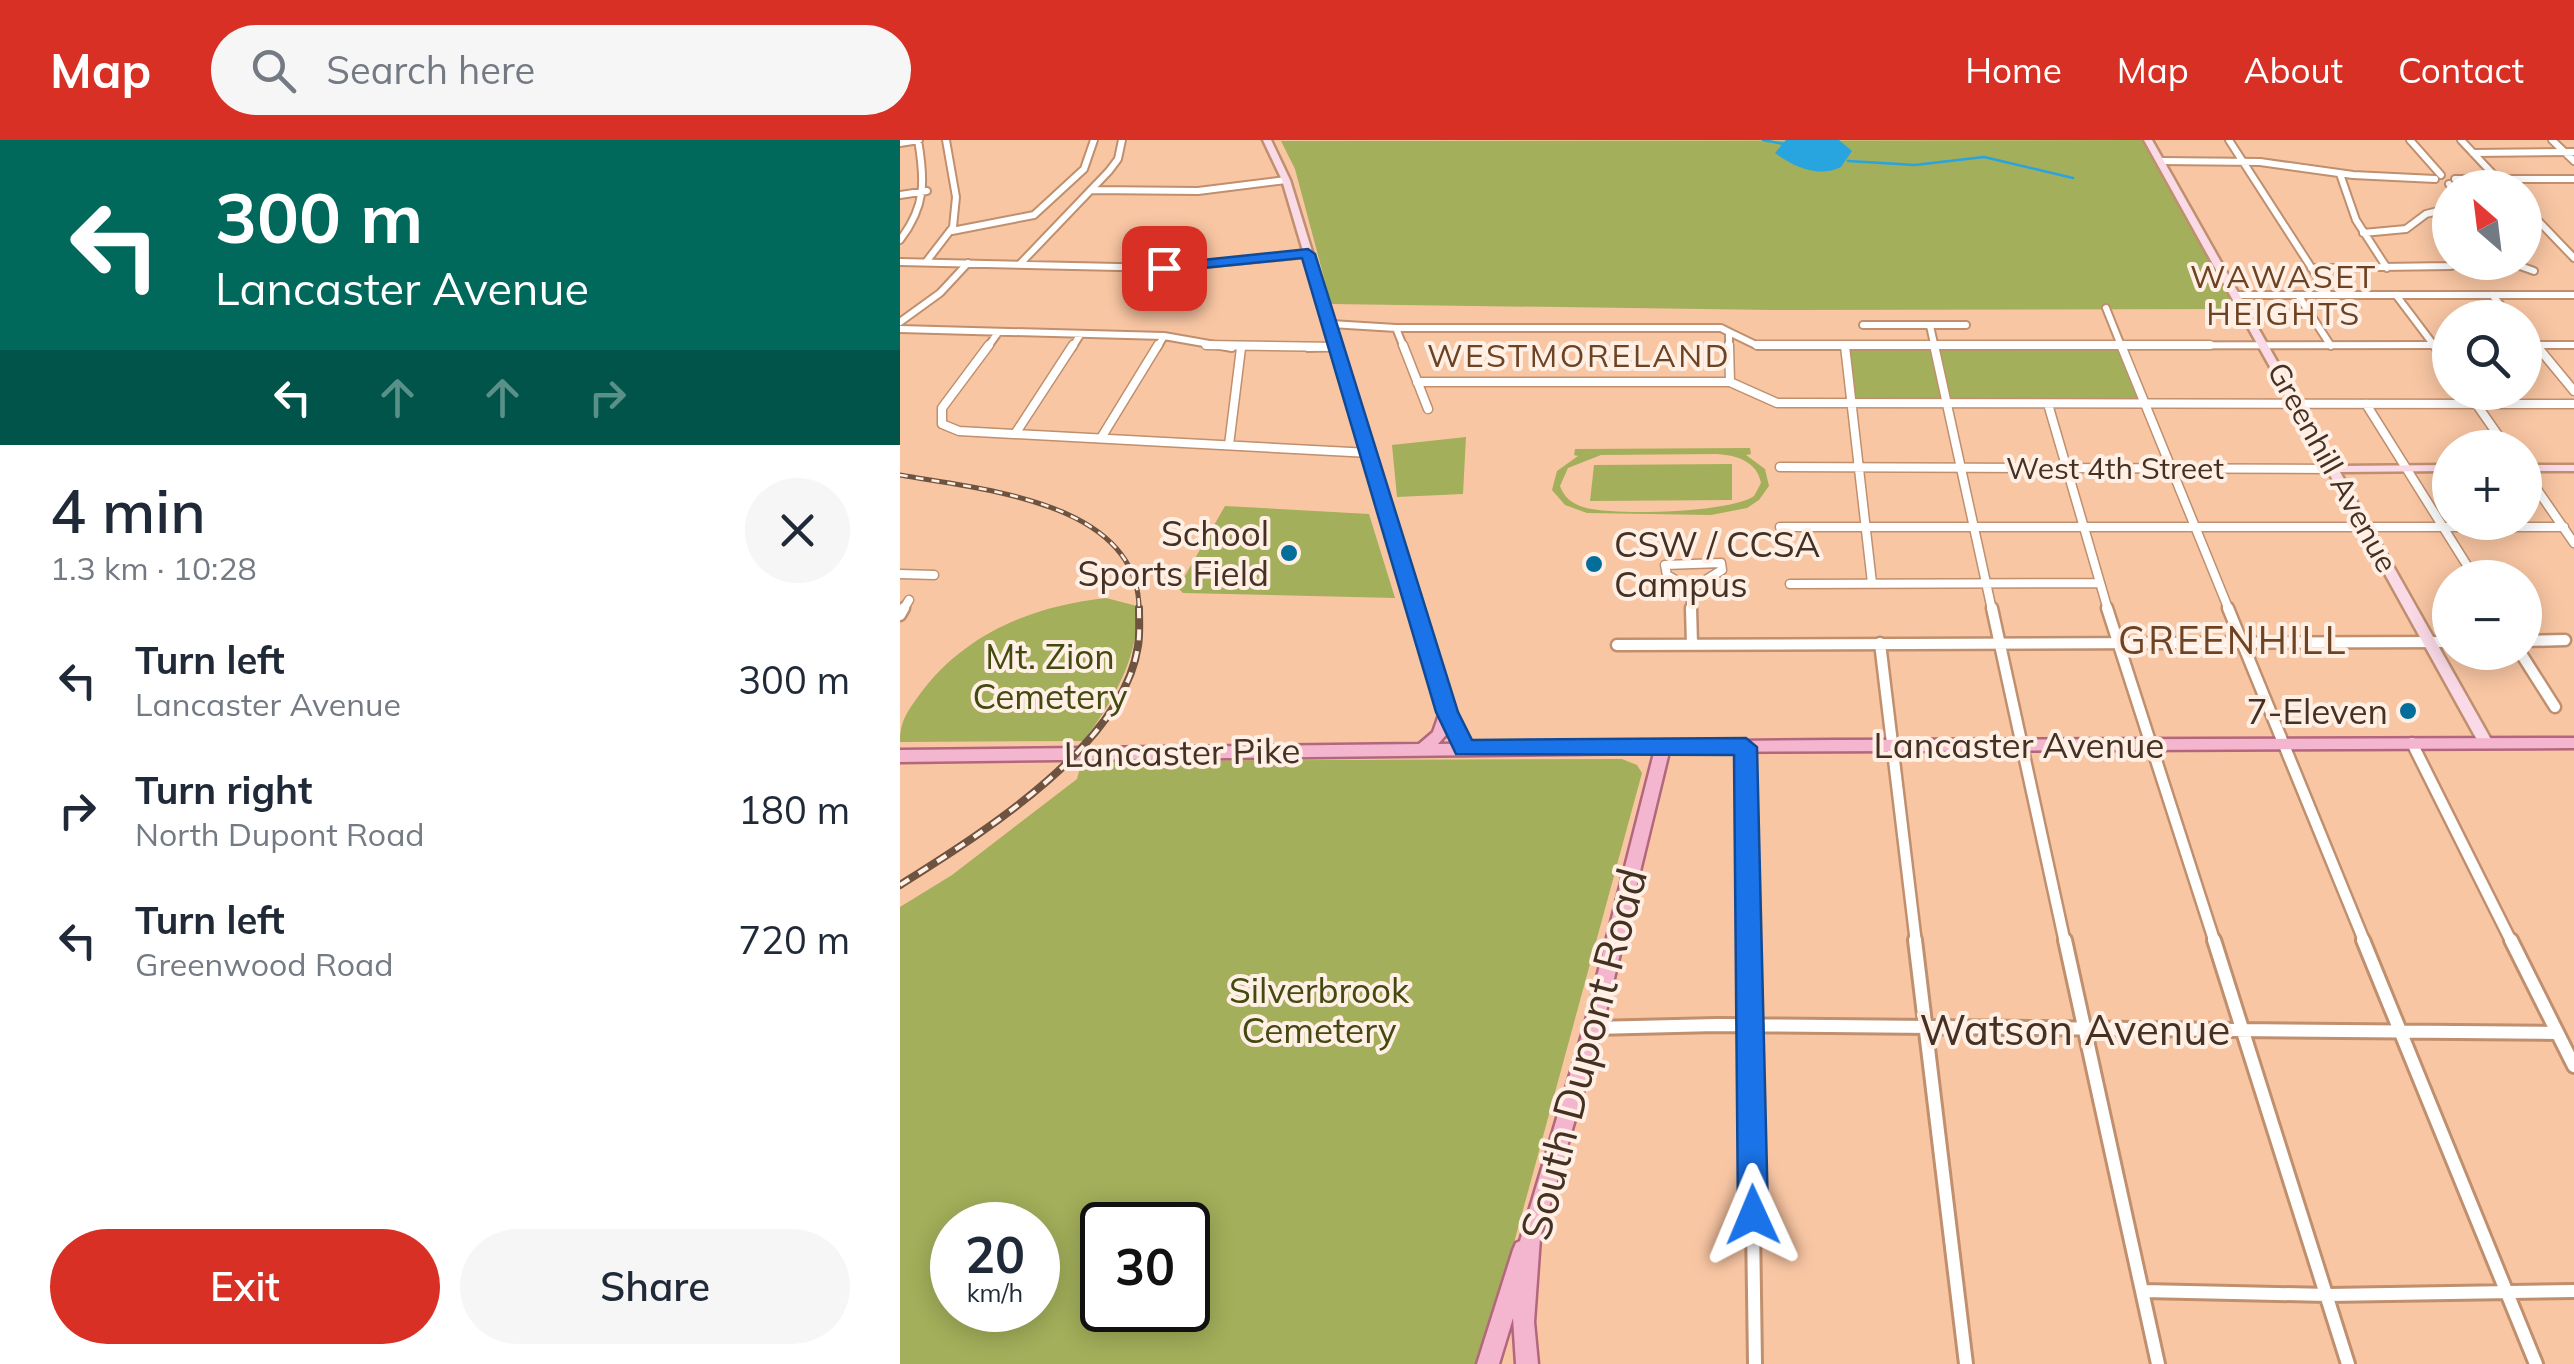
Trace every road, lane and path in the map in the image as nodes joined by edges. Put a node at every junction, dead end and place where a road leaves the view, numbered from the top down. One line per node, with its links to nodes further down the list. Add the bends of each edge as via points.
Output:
1 (918, 140): 11 (street); 25 (street)
2 (946, 140): 29 (street, via 956,197)
3 (1094, 140): 29 (street, via 1084,169 1034,215)
4 (1122, 140): 24 (street, via 1118,159)
5 (1267, 140): 23 (street)
6 (2148, 140): 16 (street, Greenhill Avenue)
7 (2228, 140): 14 (street)
8 (2410, 140): 17 (street)
9 (2462, 140): 12 (street)
10 (2552, 140): 13 (street)
11 (900, 143)
12 (2473, 152): 13 (street); 18 (street)
13 (2570, 152): 15 (street)
14 (2242, 160): 16 (street); 19 (street); 41 (street)
15 (2574, 160)
16 (2160, 161): 43 (street, Greenhill Avenue)
17 (2433, 170)
18 (2490, 170)
19 (2340, 174): 20 (street); 30 (street)
20 (2432, 177)
21 (2542, 179): 22 (street)
22 (2574, 179)
23 (1286, 180): 24 (street, via 1198,191); 34 (street)
24 (1091, 190): 39 (street)
25 (927, 191): 26 (street); 31 (street, via 917,220)
26 (900, 195)
27 (2432, 212): 30 (street, via 2406,229)
28 (2542, 225): 32 (street)
29 (952, 231): 37 (street)
30 (2363, 234): 42 (street)
31 (900, 240)
32 (2564, 248): 33 (street); 35 (street)
33 (2574, 248)
34 (1308, 254): 39 (street, via 1164,268); 51 (street)
35 (2574, 258)
36 (900, 262): 37 (street)
37 (926, 262): 38 (street)
38 (968, 263): 39 (street); 54 (street)
39 (1020, 264)
40 (2432, 264): 42 (street)
41 (2311, 268): 42 (street); 47 (street)
42 (2387, 268)
43 (2236, 295): 46 (street); 68 (street, Greenhill Avenue)
44 (2492, 295): 45 (street); 48 (street); 49 (street)
45 (2574, 295)
46 (2298, 296): 47 (street); 69 (street)
47 (2328, 296): 48 (street)
48 (2396, 296): 61 (street)
49 (2496, 300)
50 (2106, 308): 67 (street)
51 (1332, 324): 56 (street); 72 (street)
52 (1966, 324): 55 (street)
53 (1863, 325): 55 (street)
54 (900, 326): 58 (street)
55 (1930, 326): 66 (street)
56 (1396, 328): 57 (street); 75 (street)
57 (1729, 332): 64 (street); 73 (street)
58 (997, 334): 59 (street); 88 (street, via 940,419 959,431)
59 (1080, 335): 60 (street); 88 (street)
60 (1164, 336): 71 (street); 89 (street)
61 (2432, 342)
62 (2542, 345): 63 (street)
63 (2574, 345)
64 (1758, 346): 65 (street); 73 (street)
65 (1845, 346): 66 (street); 84 (street)
66 (1935, 346): 67 (street); 78 (street)
67 (2122, 346): 68 (street); 85 (street)
68 (2266, 346): 69 (street); 86 (street, Greenhill Avenue)
69 (2331, 346): 70 (street)
70 (2432, 346)
71 (1240, 348): 72 (street); 90 (street)
72 (1338, 348): 91 (street)
73 (1730, 350): 76 (street)
74 (2542, 352): 77 (street)
75 (1418, 382): 76 (street); 87 (street)
76 (1730, 382): 84 (street, via 1760,400)
77 (2574, 391)
78 (1947, 403): 79 (street); 84 (street); 94 (street)
79 (2048, 404): 85 (street); 95 (street)
80 (2366, 404): 81 (street); 86 (street); 97 (street)
81 (2432, 404)
82 (2542, 404): 83 (street)
83 (2574, 404)
84 (1851, 405): 93 (street)
85 (2144, 405): 86 (street); 96 (street)
86 (2299, 405): 100 (street, Greenhill Avenue)
87 (1428, 409)
88 (1014, 434): 89 (street)
89 (1101, 438): 90 (street)
90 (1229, 445): 91 (street)
91 (1370, 452): 134 (street)
92 (1780, 467): 93 (street, West 4th Street)
93 (1858, 467): 94 (street, West 4th Street); 105 (street)
94 (1961, 468): 95 (street, West 4th Street); 106 (street)
95 (2065, 468): 96 (street, West 4th Street); 107 (street)
96 (2170, 468): 100 (street, West 4th Street); 108 (street)
97 (2410, 468): 98 (street, West 4th Street); 100 (street, West 4th Street); 103 (street)
98 (2432, 468)
99 (2574, 468): 101 (street)
100 (2334, 469): 109 (street, Greenhill Avenue)
101 (2542, 469)
102 (2542, 495): 112 (street)
103 (2432, 505)
104 (1780, 527): 105 (street)
105 (1865, 527): 106 (street); 116 (street)
106 (1974, 527): 107 (street); 117 (street)
107 (2084, 527): 108 (street); 118 (street)
108 (2194, 527): 109 (street); 126 (street)
109 (2366, 527): 110 (street); 127 (street, Greenhill Avenue)
110 (2432, 527)
111 (2542, 527): 112 (street)
112 (2564, 527): 113 (street)
113 (2574, 544)
114 (900, 574): 115 (street)
115 (934, 574)
116 (1872, 583): 117 (street); 119 (street)
117 (1986, 583): 118 (street); 125 (street)
118 (2100, 583): 128 (street)
119 (1790, 584)
120 (1692, 589): 120 (street, via 1668,575 1665,565 1721,563 1716,576); 129 (street)
121 (910, 600): 122 (street)
122 (900, 615)
123 (2542, 640): 124 (street)
124 (2566, 640)
125 (1998, 642): 128 (street); 130 (street); 137 (street)
126 (2238, 642): 127 (street); 128 (street); 139 (street)
127 (2430, 642): 140 (street, Greenhill Avenue)
128 (2118, 643): 138 (street)
129 (1692, 644): 130 (street); 131 (street)
130 (1880, 644): 141 (street)
131 (1617, 645)
132 (2531, 670): 133 (street)
133 (2554, 707)
134 (1447, 712): 143 (main road, via 1439,735); 144 (street)
135 (2412, 743): 139 (main road, Lancaster Avenue); 140 (main road, Lancaster Avenue); 153 (street)
136 (2574, 743): 140 (main road, Lancaster Avenue)
137 (2021, 744): 138 (main road, Lancaster Avenue); 141 (main road, Lancaster Avenue); 151 (street)
138 (2149, 744): 139 (main road, Lancaster Avenue); 149 (street)
139 (2284, 744): 152 (street)
140 (2486, 744)
141 (1891, 746): 142 (main road, Lancaster Avenue); 150 (street)
142 (1746, 747): 145 (main road, Lancaster Avenue); 148 (street)
143 (1424, 748): 144 (main road, Lancaster Pike); 146 (main road, Lancaster Pike)
144 (1464, 748): 145 (main road, Lancaster Avenue)
145 (1663, 748): 147 (main road, South Dupont Road)
146 (900, 756)
147 (1593, 1028): 148 (street, Watson Avenue); 155 (main road, South Dupont Road)
148 (1750, 1028): 150 (street, Watson Avenue); 162 (street)
149 (2244, 1028): 151 (street, Watson Avenue); 152 (street, Watson Avenue); 159 (street)
150 (1928, 1030): 151 (street, Watson Avenue); 163 (street)
151 (2087, 1030): 156 (street)
152 (2402, 1030): 153 (street, Watson Avenue); 158 (street)
153 (2558, 1033): 154 (street)
154 (2574, 1066)
155 (1530, 1238): 160 (main road); 161 (main road, South Dupont Road)
156 (2144, 1291): 159 (street); 164 (street)
157 (2574, 1291): 158 (street)
158 (2508, 1292): 159 (street); 166 (street)
159 (2328, 1295): 165 (street)
160 (1488, 1364)
161 (1526, 1364)
162 (1755, 1364)
163 (1966, 1364)
164 (2158, 1364)
165 (2348, 1364)
166 (2536, 1364)

